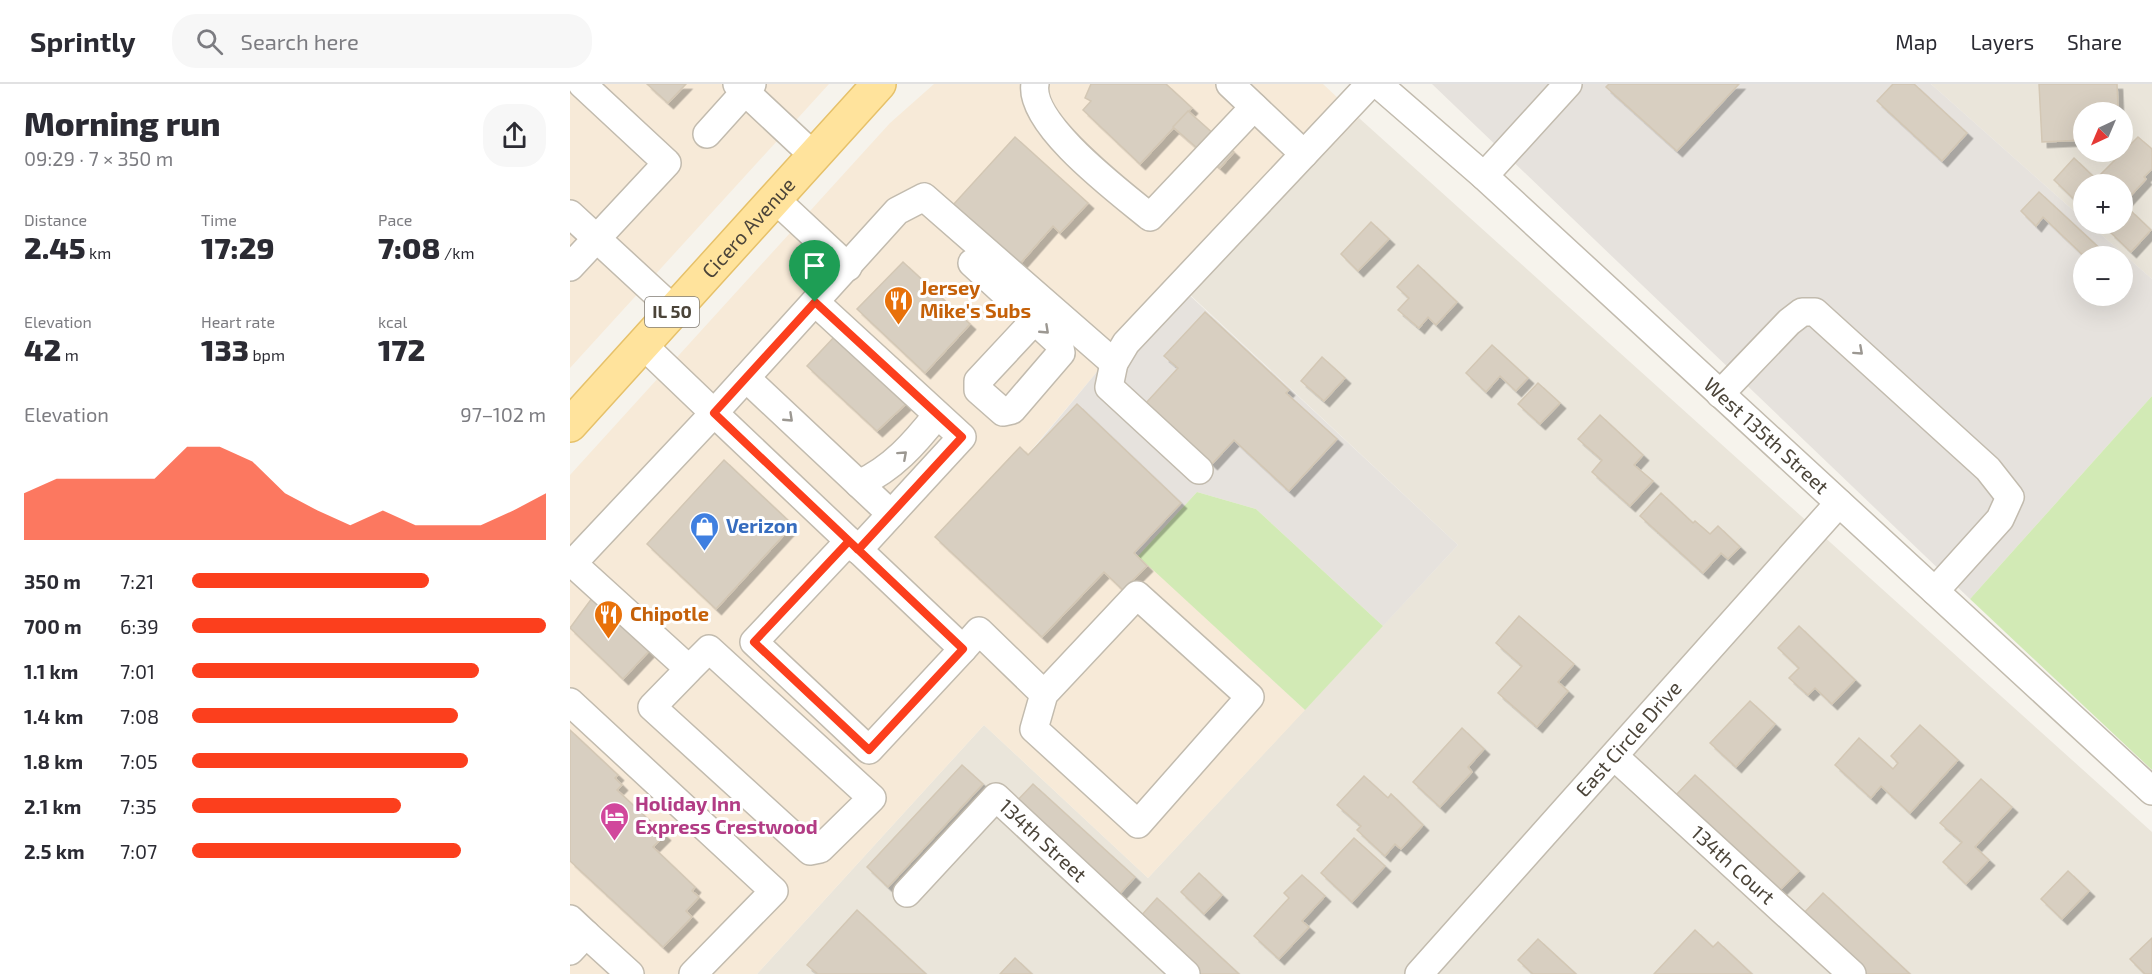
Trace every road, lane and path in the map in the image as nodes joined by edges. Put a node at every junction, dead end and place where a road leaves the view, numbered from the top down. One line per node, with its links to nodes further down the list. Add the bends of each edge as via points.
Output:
1 (582, 84): 17 (street, via 667,163)
2 (879, 84): 12 (main road, Cicero Avenue / IL 50)
3 (1033, 84): 9 (street, via 1042,113 1082,162 1150,217)
4 (1230, 84): 9 (street)
5 (1370, 84): 11 (street)
6 (1378, 84): 13 (street, West 135th Street)
7 (745, 87): 10 (street); 12 (street)
8 (1552, 89): 13 (street)
9 (1254, 107): 11 (street)
10 (707, 134)
11 (1304, 154): 24 (street, via 1126,343)
12 (814, 156): 14 (main road, Cicero Avenue / IL 50)
13 (1484, 176): 26 (street, West 135th Street)
14 (775, 199): 19 (street); 21 (main road, Cicero Avenue / IL 50)
15 (908, 207): 19 (street, via 897,211); 22 (street, one-way to 22); 24 (street, via 924,197)
16 (570, 214): 17 (street)
17 (597, 238): 18 (street); 21 (street)
18 (570, 267)
19 (848, 267): 20 (street)
20 (815, 302): 25 (street); 28 (street)
21 (674, 310): 23 (main road, Cicero Avenue / IL 50)
22 (1035, 321)
23 (643, 345): 27 (street); 29 (main road, Cicero Avenue / IL 50)
24 (1114, 363): 30 (street, via 1109,387)
25 (746, 378): 27 (street); 31 (street, one-way to 31)
26 (1720, 394): 32 (street, West 135th Street); 36 (street, one-way to 36, via 1789,322 1802,312 1815,312 1988,469 2010,497 2000,519)
27 (714, 413): 34 (street); 35 (street)
28 (938, 415): 31 (street, one-way to 28, via 883,473 910,449); 33 (street, via 962,437)
29 (570, 425)
30 (1200, 471)
31 (860, 484): 33 (street)
32 (1839, 503): 36 (street, West 135th Street); 41 (street, East Circle Drive)
33 (891, 514): 34 (street)
34 (853, 546): 37 (street); 37 (street, via 754,642 869,750)
35 (571, 562): 38 (street)
36 (1935, 591): 42 (street, West 135th Street)
37 (963, 649): 39 (street, via 979,631)
38 (689, 669): 38 (street, via 709,649 872,798 820,849 810,851 652,707)
39 (1044, 694): 39 (street, via 1137,595 1250,697 1138,824 1034,729)
40 (570, 702): 46 (street, via 774,891)
41 (1615, 757): 48 (street, East Circle Drive); 49 (street, 134th Court)
42 (2152, 791)
43 (907, 893): 47 (street, 134th Street, via 996,797)
44 (575, 935): 45 (street)
45 (630, 974)
46 (693, 974)
47 (1186, 974)
48 (1419, 974)
49 (1852, 974)

